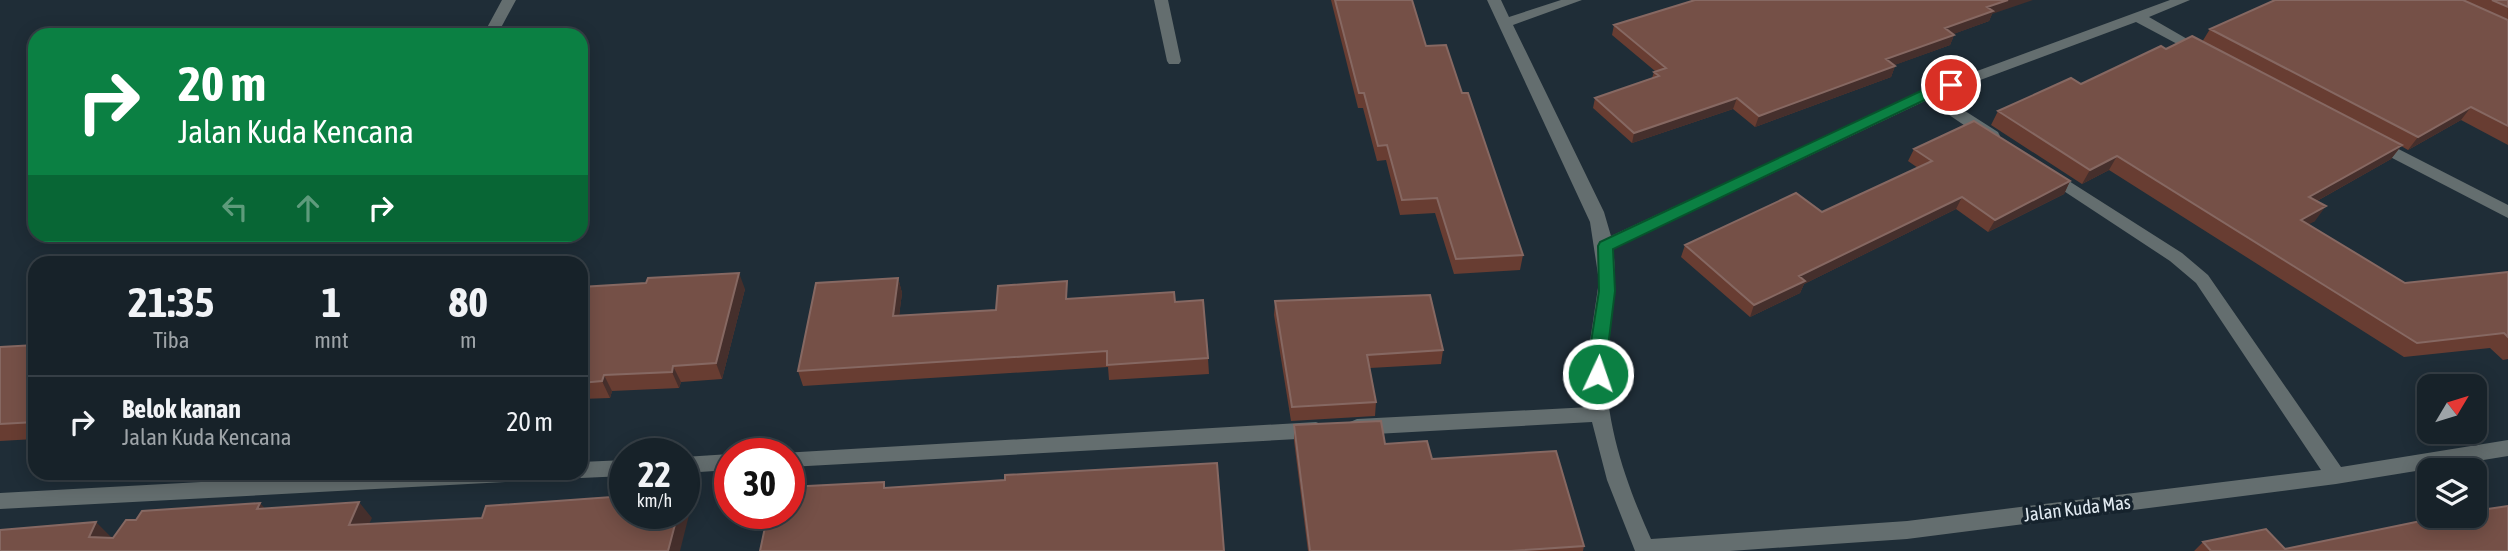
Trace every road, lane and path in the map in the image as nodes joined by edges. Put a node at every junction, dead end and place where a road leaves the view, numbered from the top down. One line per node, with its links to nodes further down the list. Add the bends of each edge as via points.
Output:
1 (509, 0): 8 (street)
2 (1161, 0): 10 (street)
3 (1494, 0): 7 (street)
4 (1575, 0): 7 (street)
5 (2183, 0): 6 (street)
6 (2139, 18): 9 (street); 11 (street)
7 (1504, 23): 16 (street, via 1596,212)
8 (494, 28)
9 (2213, 57)
10 (1174, 61)
11 (1928, 93): 13 (street); 16 (street)
12 (2361, 135): 15 (street)
13 (2007, 146)
14 (2041, 168): 22 (street, via 2202,279)
15 (2508, 212)
16 (1605, 246): 17 (street, via 1607,291 1597,355)
17 (1599, 414): 19 (street); 27 (street, via 1622,498)
18 (2508, 448): 22 (street, Jalan Kuda Mas)
19 (805, 458)
20 (609, 469): 21 (street)
21 (588, 471)
22 (2336, 476): 27 (street, Jalan Kuda Mas, via 1907,530)
23 (403, 480): 24 (street)
24 (155, 494): 25 (street); 26 (street)
25 (0, 501)
26 (140, 517)
27 (1645, 549)

